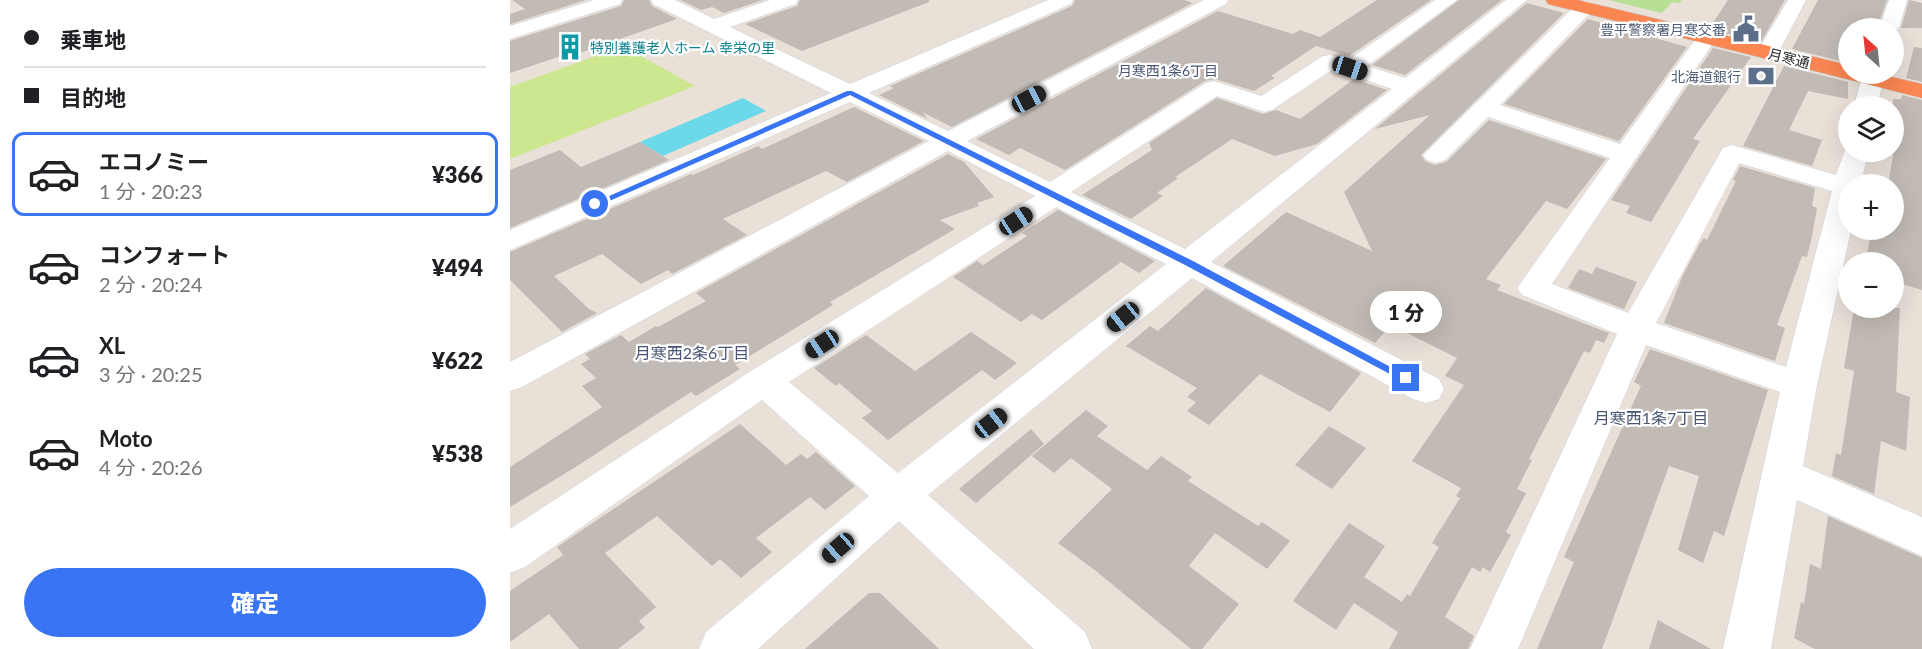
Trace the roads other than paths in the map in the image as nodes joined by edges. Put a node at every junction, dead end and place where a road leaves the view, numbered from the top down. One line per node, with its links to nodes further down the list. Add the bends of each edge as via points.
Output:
1 (613, 0): 14 (street)
2 (660, 0): 13 (street)
3 (789, 0): 13 (street)
4 (1064, 0): 22 (street)
5 (1219, 0): 24 (street)
6 (1448, 0): 17 (street)
7 (1518, 0): 20 (street)
8 (1555, 0): 11 (highway, 月寒通)
9 (1797, 0): 16 (street)
10 (1898, 0): 12 (street)
11 (1585, 7): 15 (highway, 月寒通); 23 (street)
12 (1892, 18)
13 (713, 27): 22 (street)
14 (510, 33)
15 (1707, 37): 16 (highway, 月寒通); 25 (street)
16 (1768, 52): 18 (highway, 月寒通)
17 (1350, 68): 20 (street); 28 (street, via 1331,61 1264,105 1214,87)
18 (1838, 70)
19 (1898, 84): 21 (highway)
20 (1410, 87): 31 (street)
21 (1922, 91)
22 (850, 92): 24 (street); 30 (street)
23 (1483, 107): 25 (street); 26 (street)
24 (948, 141): 28 (street); 33 (street)
25 (1624, 154): 32 (street, via 1533,288)
26 (1436, 155)
27 (1838, 184): 32 (street, via 1732,153)
28 (1053, 195): 31 (street); 34 (street)
29 (1838, 224): 35 (street)
30 (510, 241)
31 (1190, 264): 36 (street); 38 (street)
32 (1636, 329): 35 (street); 43 (street)
33 (510, 378)
34 (764, 381): 38 (street); 40 (street)
35 (1799, 385): 37 (street)
36 (1426, 389)
37 (1782, 474): 39 (street); 44 (street)
38 (898, 496): 41 (street); 42 (street)
39 (1922, 537)
40 (510, 553)
41 (723, 649)
42 (1068, 649)
43 (1494, 649)
44 (1747, 649)

